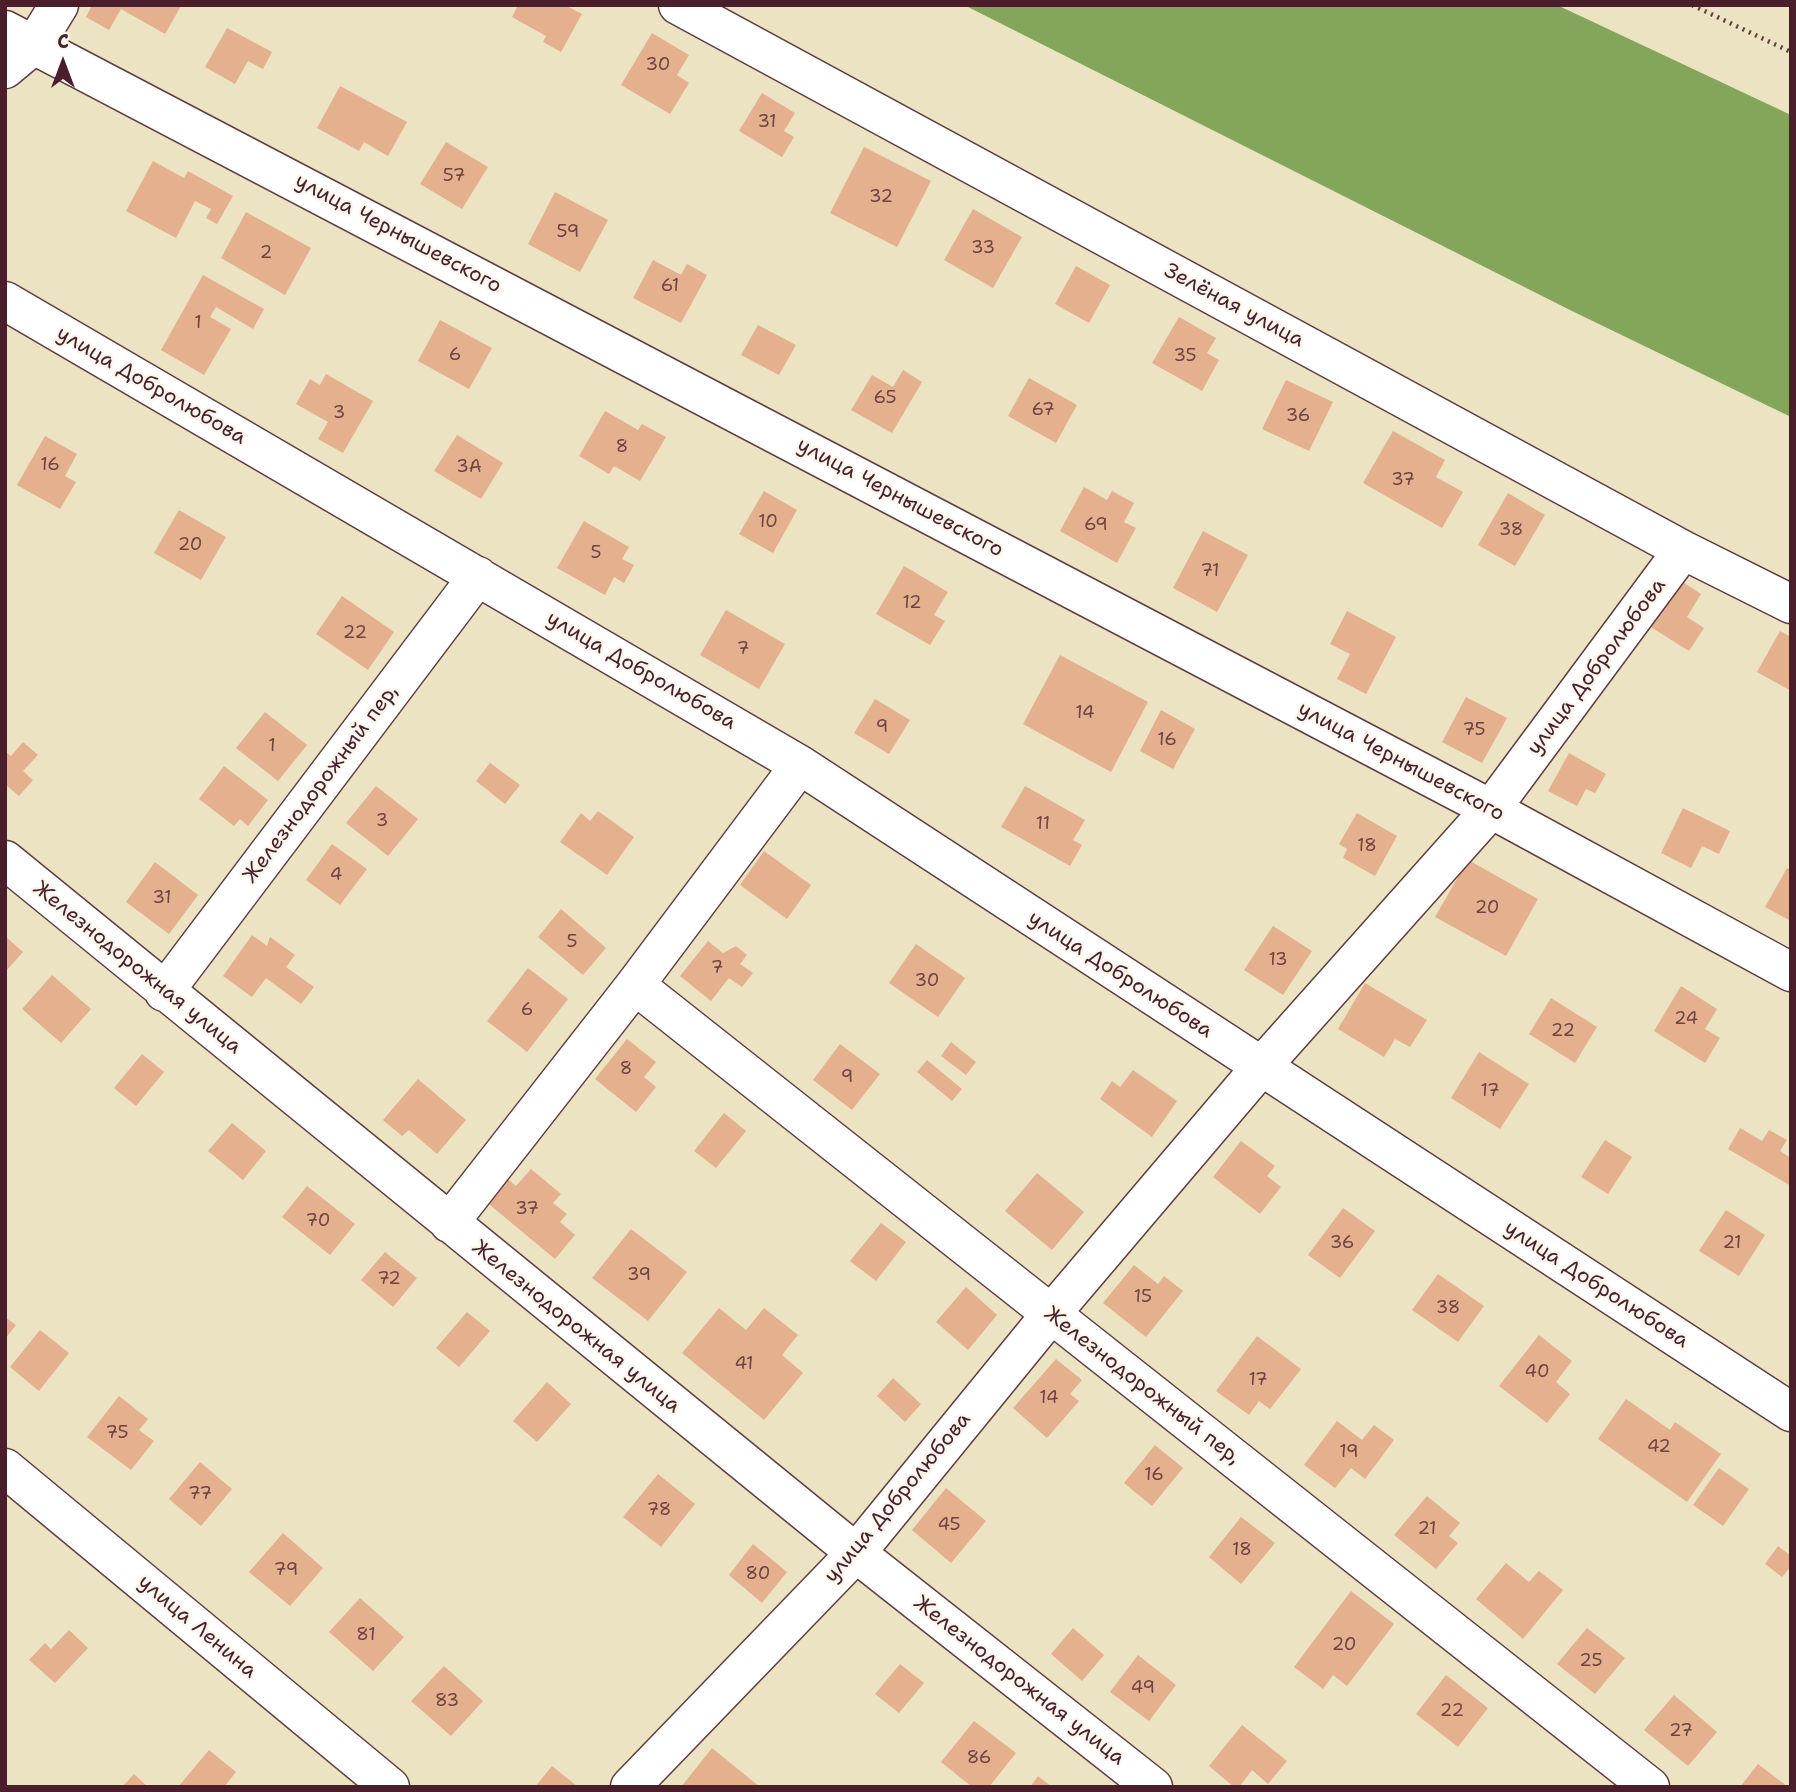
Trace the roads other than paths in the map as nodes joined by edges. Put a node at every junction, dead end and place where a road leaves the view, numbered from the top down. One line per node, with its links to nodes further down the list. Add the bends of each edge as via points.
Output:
1 (59, 5): 3 (street)
2 (678, 5): 6 (street, Зелёная улица)
3 (20, 37): 4 (street); 10 (street, улица Чернышевского)
4 (5, 69)
5 (5, 301): 7 (street, улица Добролюбова)
6 (1683, 550): 8 (street, Зелёная улица); 10 (street, улица Добролюбова)
7 (478, 576): 9 (street, улица Добролюбова); 14 (street, Железнодорожный пер,)
8 (1791, 604)
9 (800, 765): 13 (street); 15 (street, улица Добролюбова)
10 (1491, 809): 12 (street, улица Чернышевского); 15 (street, улица Добролюбова)
11 (5, 860): 14 (street, Железнодорожная улица)
12 (1791, 972)
13 (635, 985): 16 (street); 17 (street, Железнодорожный пер,)
14 (164, 992): 16 (street, Железнодорожная улица)
15 (1261, 1067): 17 (street, улица Добролюбова); 18 (street, улица Добролюбова)
16 (449, 1223): 20 (street, Железнодорожная улица)
17 (1051, 1314): 20 (street, улица Добролюбова); 24 (street, Железнодорожный пер,)
18 (1791, 1412)
19 (5, 1468): 21 (street, улица Ленина)
20 (856, 1553): 22 (street, улица Добролюбова); 23 (street, Железнодорожная улица)
21 (390, 1787)
22 (630, 1787)
23 (1153, 1787)
24 (1650, 1787)

